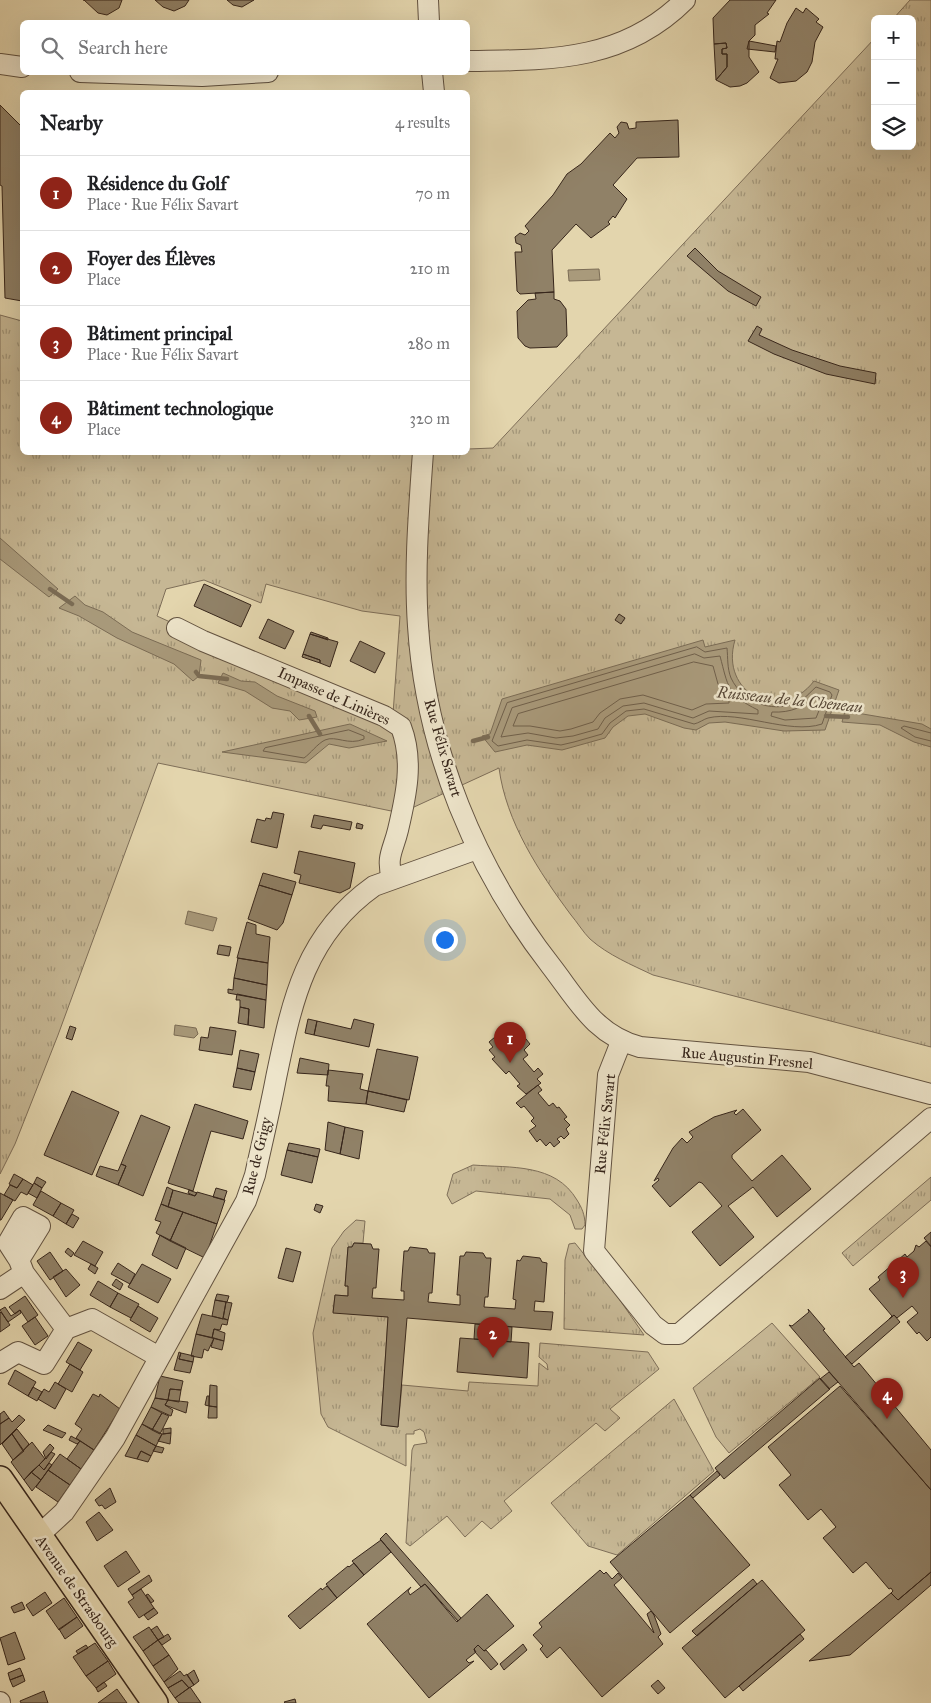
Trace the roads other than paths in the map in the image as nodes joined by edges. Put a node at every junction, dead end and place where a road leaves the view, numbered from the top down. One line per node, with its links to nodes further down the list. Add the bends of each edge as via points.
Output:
1 (428, 0): 3 (street)
2 (685, 0): 4 (street, via 640,34 604,49 541,60)
3 (429, 20)
4 (470, 61)
5 (0, 64): 6 (street)
6 (20, 66)
7 (172, 75): 8 (street)
8 (218, 75)
9 (432, 75): 10 (street)
10 (434, 90)
11 (423, 455): 13 (street, Rue Félix Savart, via 416,571 422,660 434,730)
12 (177, 628): 14 (street, Impasse de Linières, via 384,716 401,727 409,751 408,776 397,832 388,854)
13 (477, 849): 14 (street, Rue de Grigy); 15 (street, Rue Félix Savart, via 532,941 594,1023)
14 (392, 879): 20 (street, Rue de Grigy, via 365,893 332,927 313,953 292,1004 255,1175 246,1201)
15 (621, 1042): 16 (street, Rue Augustin Fresnel, via 664,1050 809,1062); 17 (street, Rue Félix Savart, via 608,1075 594,1251 653,1325 665,1334 679,1334)
16 (931, 1094)
17 (931, 1118)
18 (0, 1289): 19 (street, via 21,1266)
19 (66, 1329): 20 (street, via 92,1319); 21 (street, via 44,1364 18,1352)
20 (159, 1357): 23 (street, Rue de Grigy, via 115,1438 64,1512)
21 (0, 1363)
22 (0, 1479): 23 (main road, Avenue de Strasbourg)
23 (38, 1536): 24 (main road, Avenue de Strasbourg)
24 (155, 1703)

